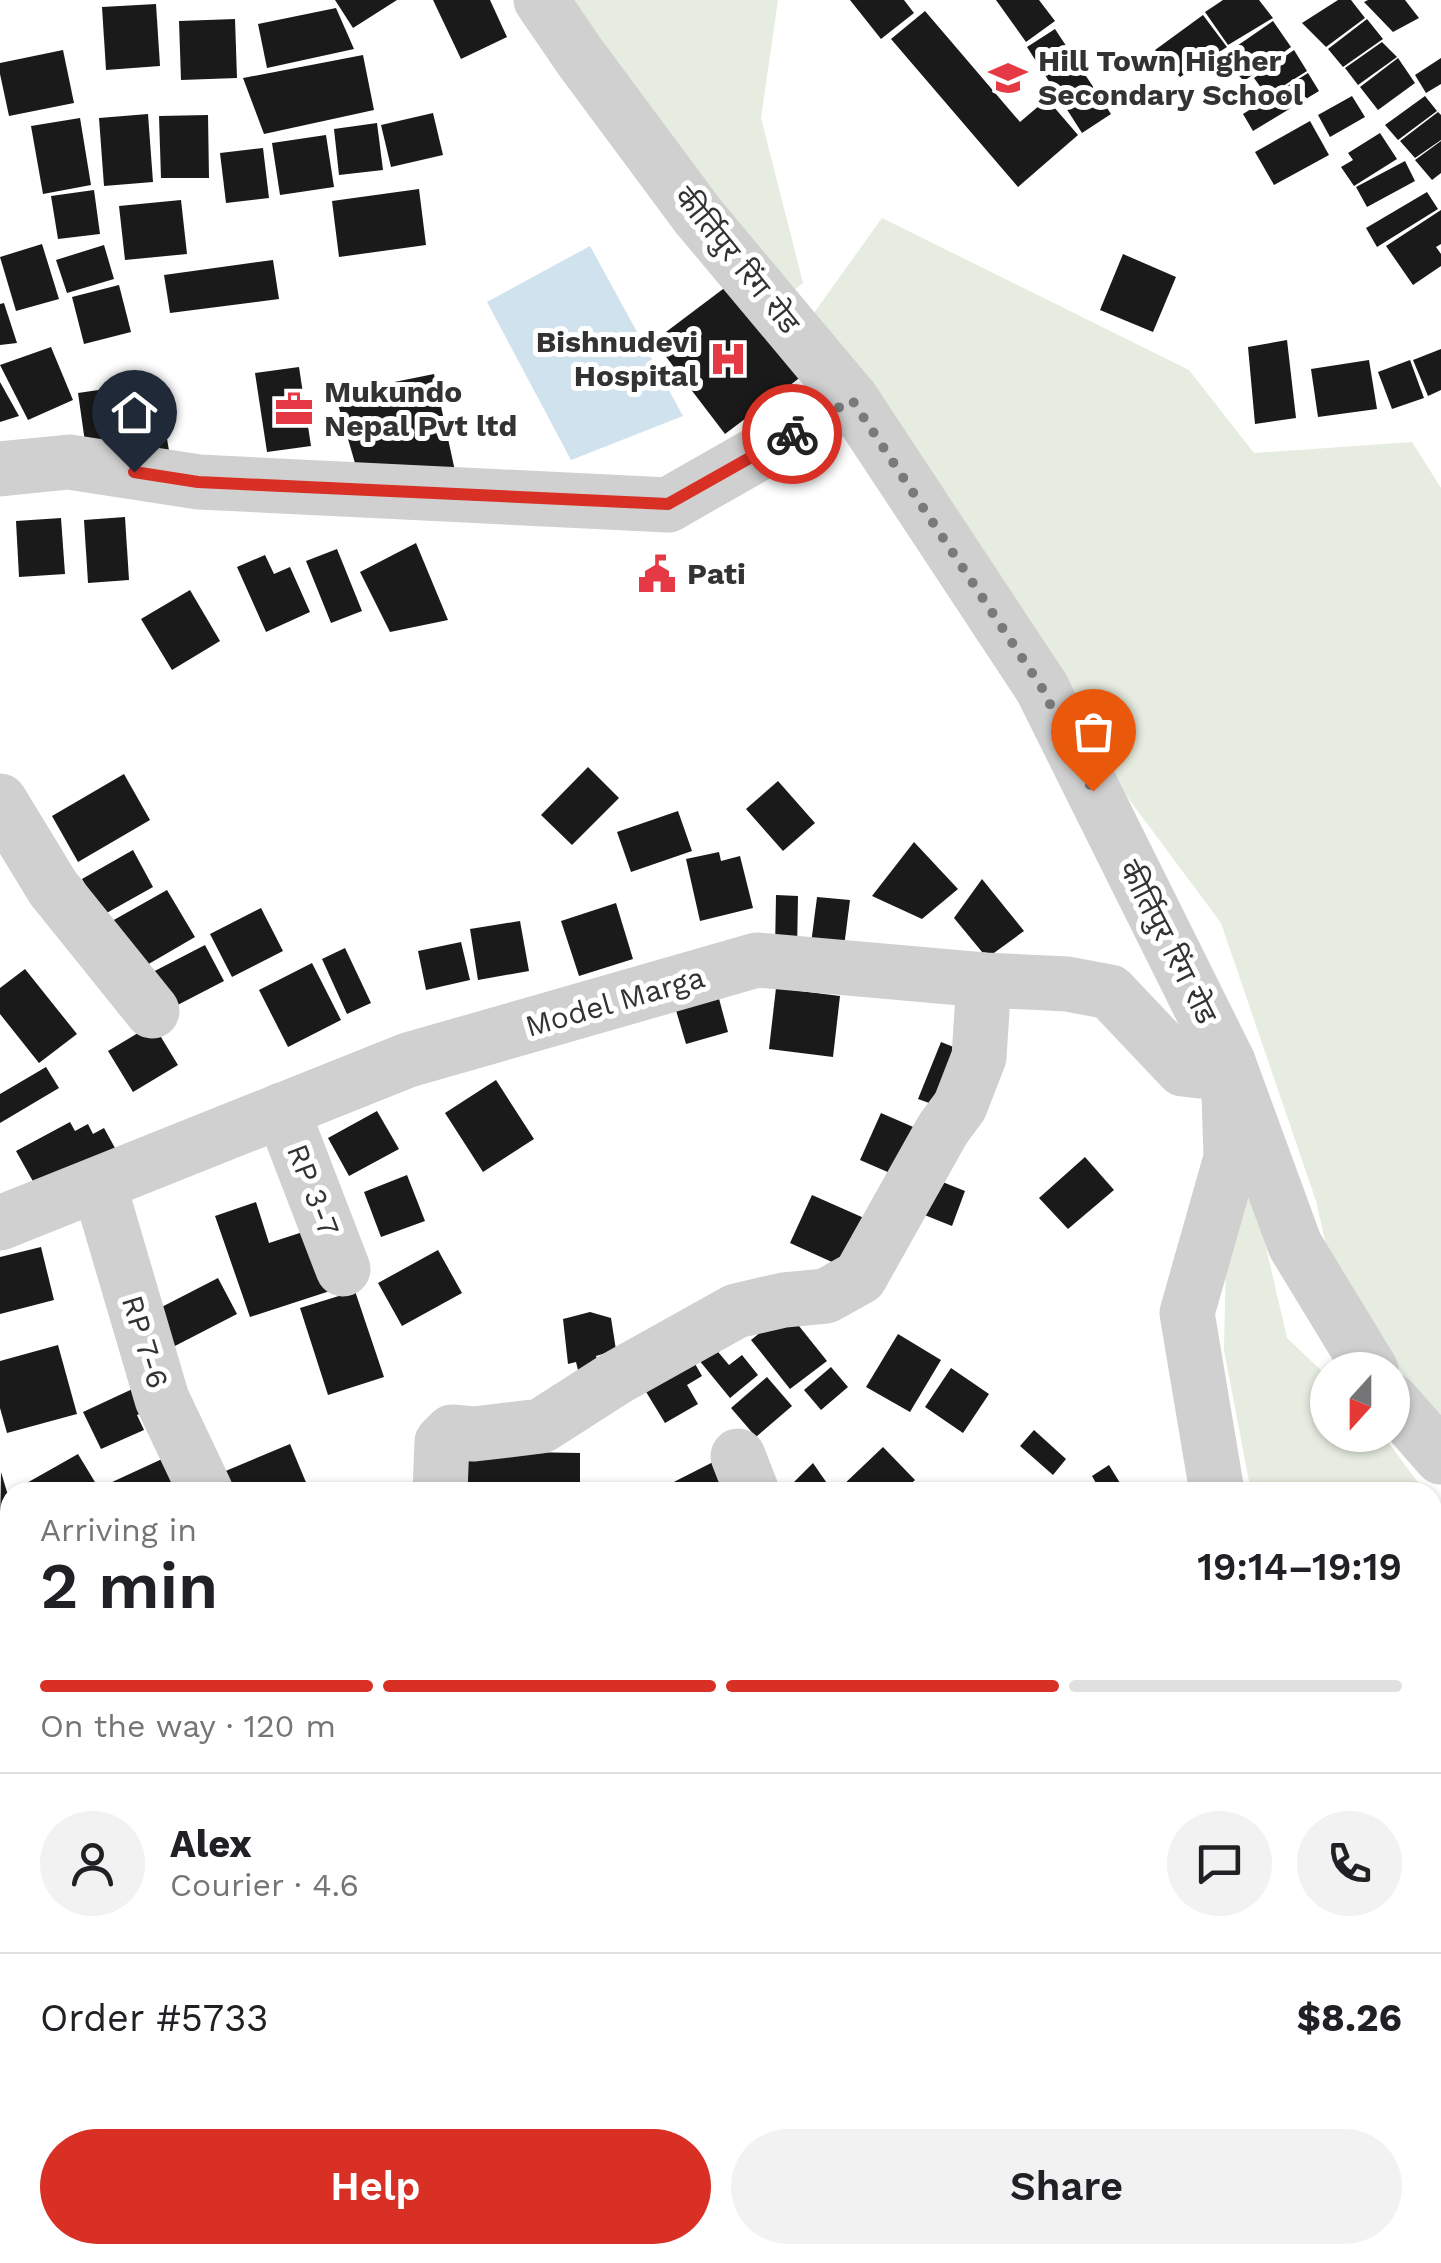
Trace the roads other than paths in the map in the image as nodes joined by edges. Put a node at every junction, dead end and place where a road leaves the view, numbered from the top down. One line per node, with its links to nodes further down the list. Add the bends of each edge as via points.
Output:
1 (541, 0): 2 (street, कीर्तिपुर रिंग रोड, via 698,216)
2 (852, 400): 3 (street, via 668,504 198,482 69,462); 7 (street, कीर्तिपुर रिंग रोड, via 1042,688)
3 (0, 469)
4 (0, 801): 6 (street, via 54,888)
5 (984, 980): 7 (street, Model Marga, via 1110,992 1183,1069); 8 (street, Model Marga, via 757,960 408,1060); 17 (street, via 979,1058 960,1106 860,1278 826,1296 736,1311 541,1426 452,1432 442,1442)
6 (152, 1010)
7 (1228, 1062): 12 (street, via 1231,1158); 13 (street, कीर्तिपुर रिंग रोड, via 1295,1245)
8 (282, 1110): 9 (street, Model Marga); 11 (street, RP 3-7)
9 (99, 1186): 10 (street, Model Marga); 16 (street, RP 7-6, via 162,1399)
10 (4, 1215)
11 (343, 1269)
12 (1187, 1313): 18 (street); 19 (street)
13 (1360, 1352)
14 (1410, 1422): 15 (street)
15 (1441, 1457)
16 (201, 1482)
17 (440, 1482)
18 (1193, 1482)
19 (1215, 1482)

